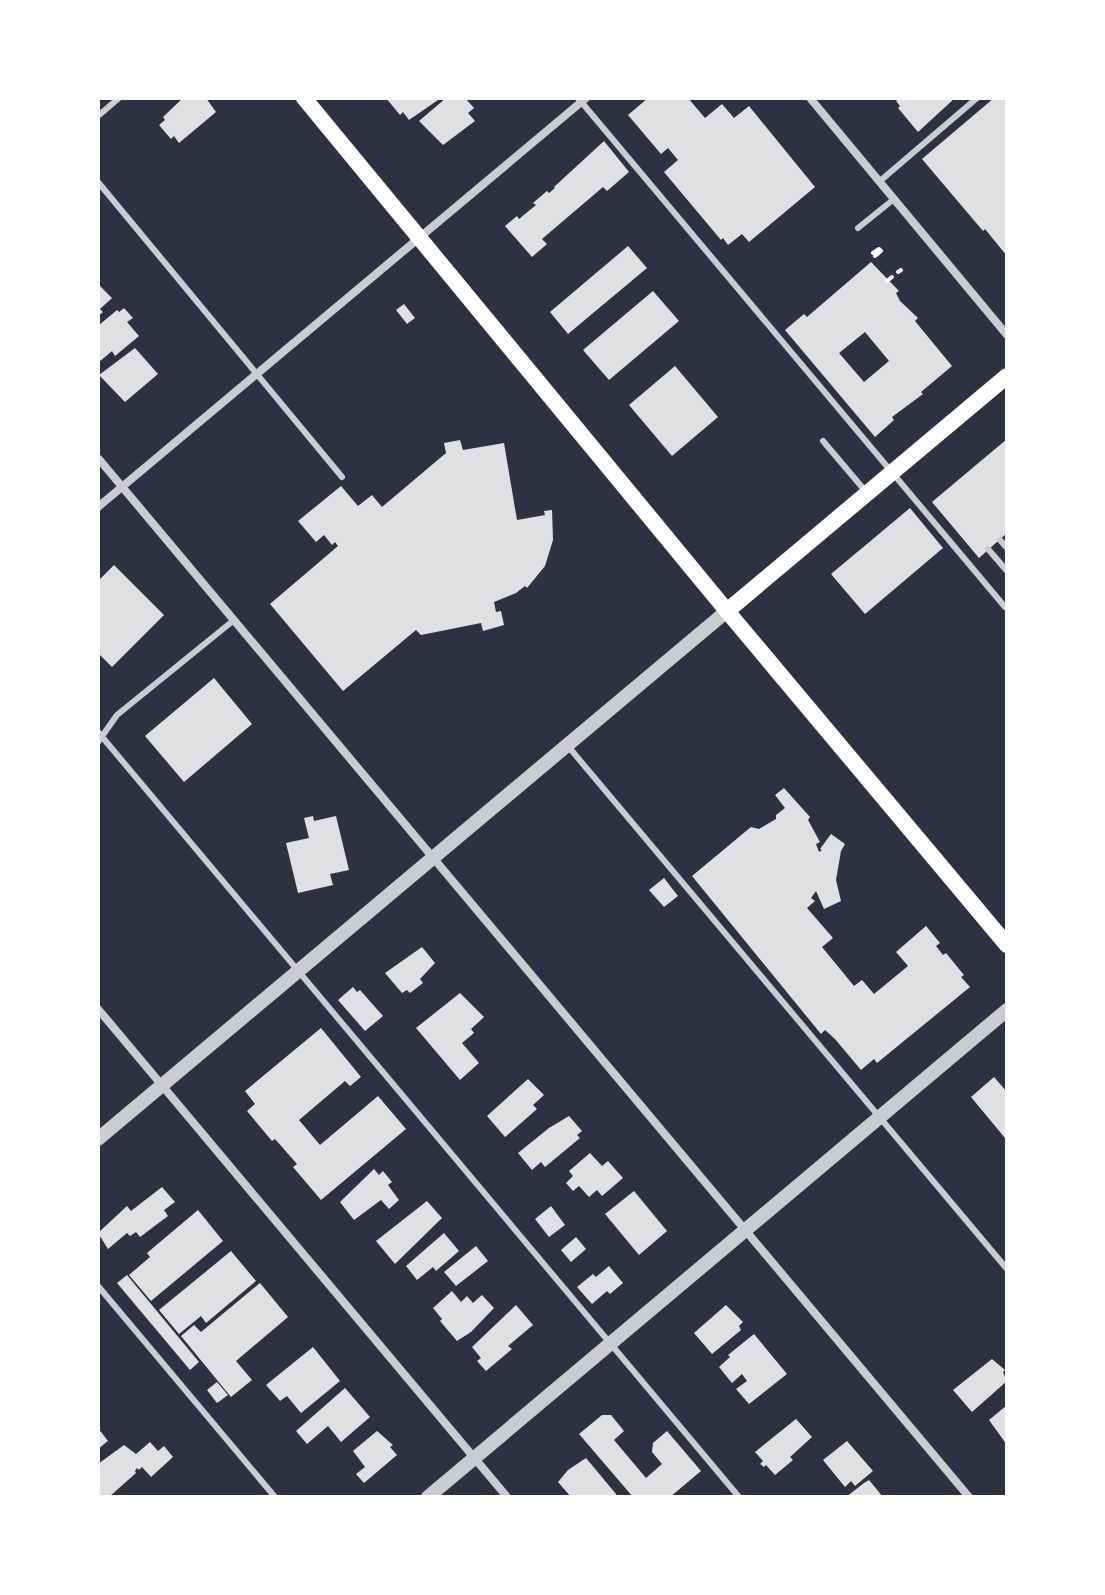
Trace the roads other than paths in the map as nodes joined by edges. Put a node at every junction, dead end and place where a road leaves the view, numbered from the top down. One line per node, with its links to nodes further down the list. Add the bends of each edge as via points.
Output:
1 (119, 98): 6 (lane)
2 (304, 98): 11 (main road)
3 (810, 98): 7 (street)
4 (977, 98): 7 (lane)
5 (582, 99): 11 (street); 17 (lane)
6 (98, 116)
7 (880, 181): 9 (street)
8 (98, 182): 13 (lane)
9 (894, 199): 10 (lane); 12 (street)
10 (858, 228)
11 (418, 239): 13 (street); 29 (main road)
12 (1007, 335)
13 (257, 374): 18 (lane); 19 (street)
14 (1007, 376): 17 (main road)
15 (823, 441): 20 (lane)
16 (98, 458): 19 (street)
17 (891, 473): 20 (main road); 24 (lane)
18 (342, 477)
19 (122, 487): 21 (street); 30 (street)
20 (867, 493): 29 (main road)
21 (98, 507)
22 (958, 533): 24 (lane)
23 (1000, 540): 25 (lane)
24 (949, 541): 28 (lane)
25 (1007, 548)
26 (988, 549): 27 (lane)
27 (1007, 571)
28 (1007, 605)
29 (727, 611): 32 (street); 34 (main road)
30 (234, 620): 31 (lane, via 117,715); 33 (street)
31 (100, 737): 35 (lane)
32 (567, 745): 33 (street); 39 (lane)
33 (433, 858): 35 (street); 41 (street)
34 (1007, 945)
35 (300, 971): 38 (street); 44 (lane)
36 (98, 1009): 38 (street)
37 (1007, 1010): 39 (street)
38 (162, 1085): 40 (street); 45 (street)
39 (881, 1117): 41 (street); 42 (lane)
40 (98, 1139)
41 (746, 1231): 44 (street); 50 (street)
42 (1007, 1269)
43 (98, 1286): 46 (lane)
44 (612, 1343): 45 (street); 49 (lane)
45 (474, 1458): 47 (street); 48 (street)
46 (275, 1497)
47 (428, 1497)
48 (507, 1497)
49 (739, 1497)
50 (969, 1497)

